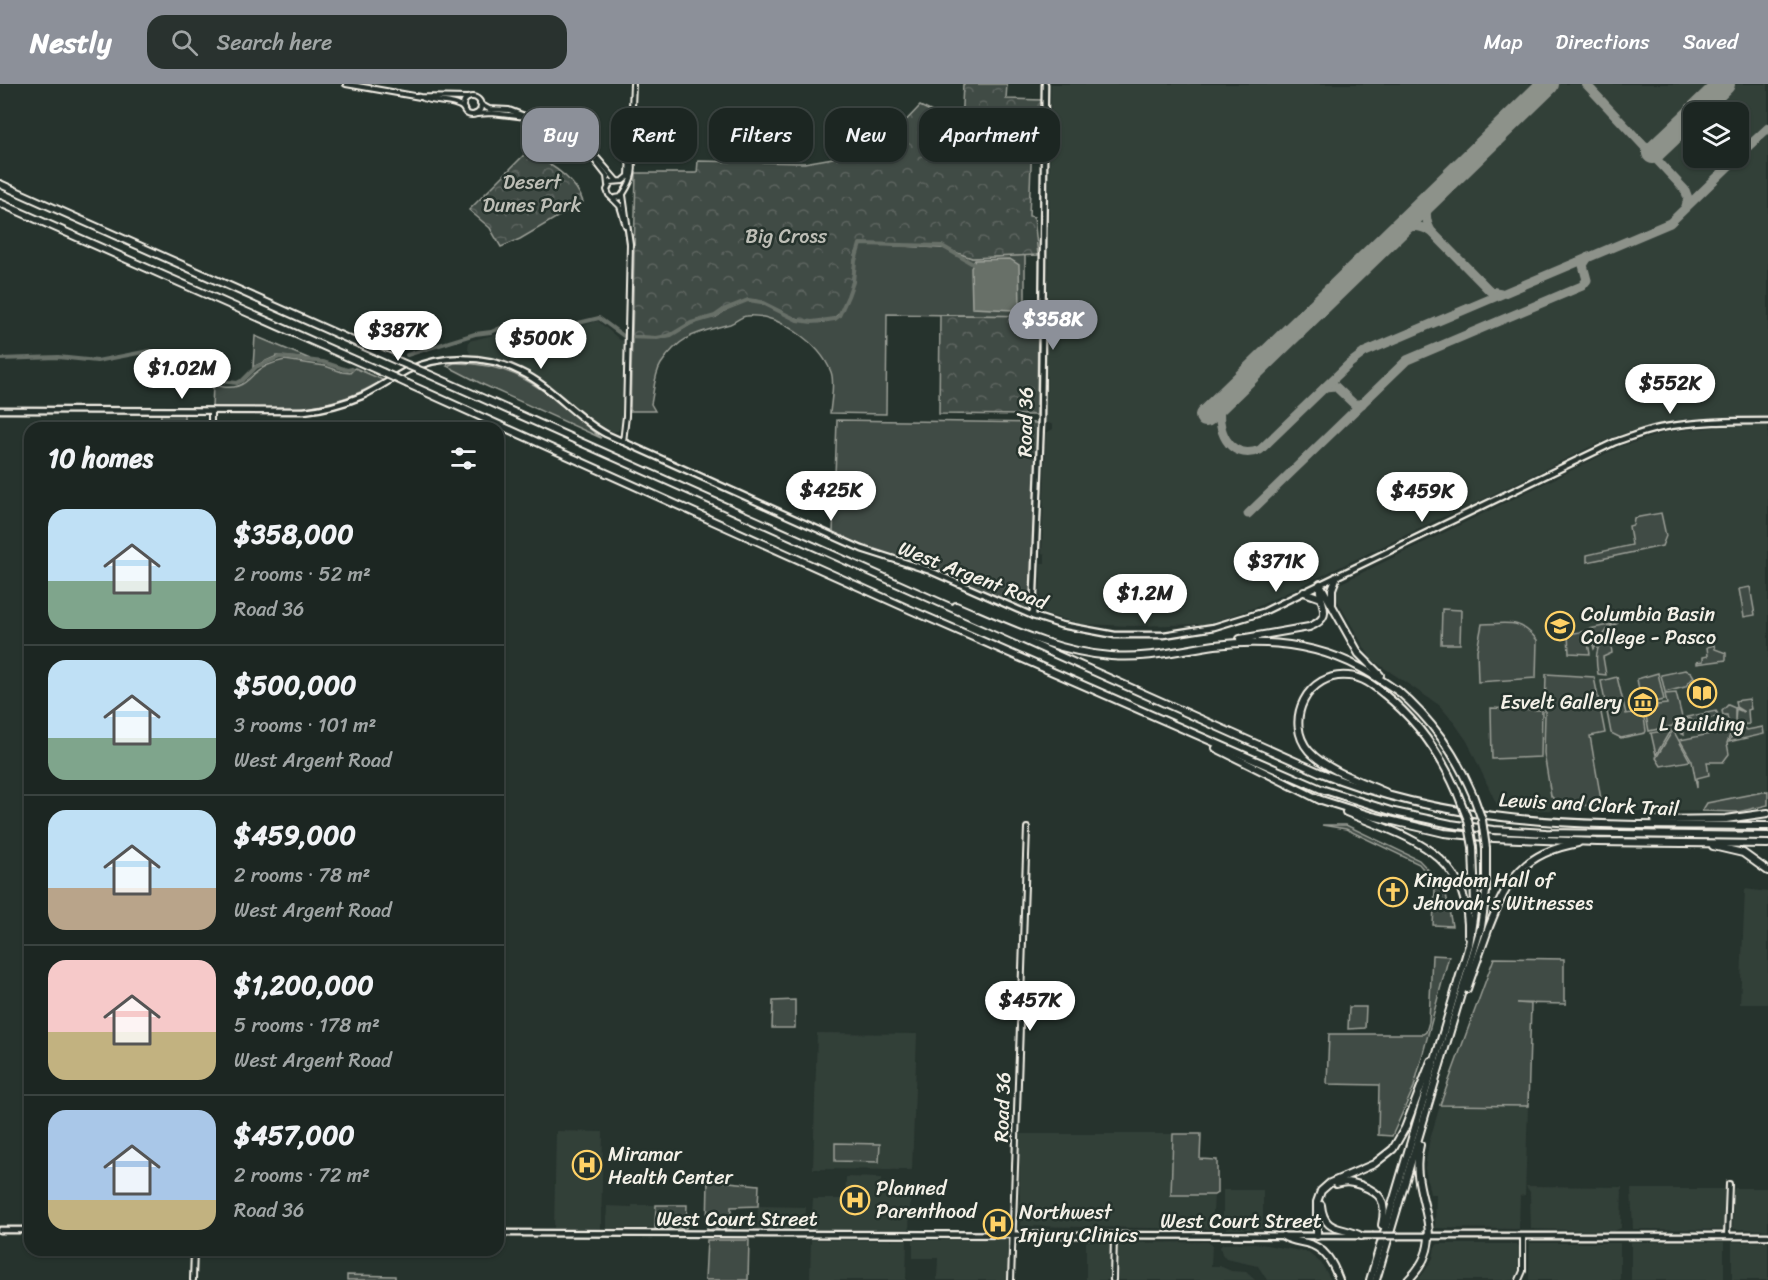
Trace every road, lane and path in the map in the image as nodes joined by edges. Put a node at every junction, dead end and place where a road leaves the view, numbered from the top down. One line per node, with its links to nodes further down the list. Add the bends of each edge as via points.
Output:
1 (346, 84): 4 (street)
2 (633, 84): 7 (street)
3 (1045, 84): 36 (main road, Road 36, via 1041,420)
4 (420, 97): 5 (street); 8 (street, via 456,103)
5 (468, 98): 6 (street, via 476,98); 8 (street)
6 (480, 104): 9 (street); 10 (street)
7 (632, 108)
8 (464, 109): 9 (street)
9 (476, 114): 11 (street)
10 (522, 115)
11 (522, 117)
12 (599, 159): 16 (street)
13 (596, 162): 18 (street, via 606,175)
14 (630, 162): 16 (street, via 629,176)
15 (632, 162): 19 (street, via 633,175)
16 (619, 182): 18 (street); 19 (street, via 624,186)
17 (0, 184): 30 (highway, bridge)
18 (608, 186): 20 (street, via 608,193)
19 (624, 194): 20 (street); 22 (street)
20 (614, 198): 22 (street)
21 (0, 203): 27 (highway, bridge)
22 (628, 232): 29 (street, via 626,416)
23 (0, 410): 24 (main road, West Argent Road)
24 (211, 412): 26 (street); 29 (main road, West Argent Road, via 320,409 361,396 419,365 476,359 531,377 587,423)
25 (1768, 421): 31 (main road, West Argent Road, via 1682,425 1615,442)
26 (211, 422)
27 (493, 422)
28 (504, 427): 39 (highway, bridge)
29 (622, 442): 36 (main road, West Argent Road, via 862,549 928,570)
30 (875, 575): 37 (highway, via 884,575 1041,641 1079,652 1137,657); 41 (highway, via 1319,772)
31 (1338, 576): 32 (main road, West Argent Road); 35 (highway, via 1332,589)
32 (1320, 584): 33 (main road, West Argent Road); 34 (highway); 35 (highway)
33 (1304, 592): 34 (highway); 36 (main road, West Argent Road, via 1237,621 1164,635 1102,633)
34 (1322, 598): 37 (highway, via 1324,615 1315,625)
35 (1332, 604): 38 (highway, via 1359,654)
36 (1033, 616)
37 (1214, 645): 38 (highway, via 1255,642 1303,647 1359,666)
38 (1399, 692): 52 (highway, bridge, via 1441,735 1457,760 1482,820 1487,880 1483,916)
39 (1155, 717): 40 (highway); 46 (highway, via 1339,796 1451,824 1532,832)
40 (1318, 799): 47 (highway, via 1444,833); 51 (highway, via 1412,838 1439,857 1464,900)
41 (1410, 803): 43 (highway, Lewis and Clark Trail, via 1467,814); 51 (highway, bridge, via 1322,763 1307,749 1299,732 1298,717 1311,689 1328,679 1348,675 1362,679 1411,718 1438,753 1468,820 1473,847 1475,905)
42 (1768, 813): 43 (highway, via 1716,820)
43 (1574, 823): 44 (highway, Lewis and Clark Trail)
44 (1768, 826)
45 (1027, 828): 60 (street, Road 36)
46 (1768, 836)
47 (1597, 842): 48 (highway, Lewis and Clark Trail); 52 (highway, via 1547,852 1525,865 1510,882 1498,903)
48 (1683, 843): 49 (highway, Lewis and Clark Trail); 50 (highway, via 1743,853)
49 (1768, 844)
50 (1768, 871)
51 (1467, 948): 53 (highway)
52 (1449, 1035): 54 (highway)
53 (1436, 1056): 59 (highway); 63 (highway, via 1393,1149 1374,1164 1330,1183 1321,1191 1317,1202)
54 (1429, 1099): 65 (highway, via 1417,1165); 75 (highway)
55 (1729, 1184): 66 (street)
56 (0, 1230): 57 (main road)
57 (24, 1230)
58 (504, 1233): 60 (main road, West Court Street)
59 (1383, 1234): 64 (highway, via 1384,1208 1378,1195 1353,1183 1333,1185 1322,1199 1323,1217 1332,1227); 74 (highway)
60 (1012, 1236): 61 (main road, West Court Street); 71 (street, Road 36)
61 (1114, 1236): 62 (main road, West Court Street); 72 (street)
62 (1284, 1236): 63 (main road, West Court Street); 73 (highway, via 1323,1251)
63 (1317, 1236): 64 (main road, West Court Street)
64 (1361, 1236): 65 (main road, West Court Street, bridge)
65 (1429, 1236): 68 (main road, West Court Street); 76 (highway, via 1424,1260)
66 (1727, 1236): 67 (main road, West Court Street); 68 (main road, West Court Street)
67 (1768, 1236)
68 (1523, 1237): 77 (street)
69 (194, 1256): 70 (street)
70 (193, 1280)
71 (1011, 1280)
72 (1113, 1280)
73 (1339, 1280)
74 (1370, 1280)
75 (1376, 1280)
76 (1408, 1280)
77 (1519, 1280)

